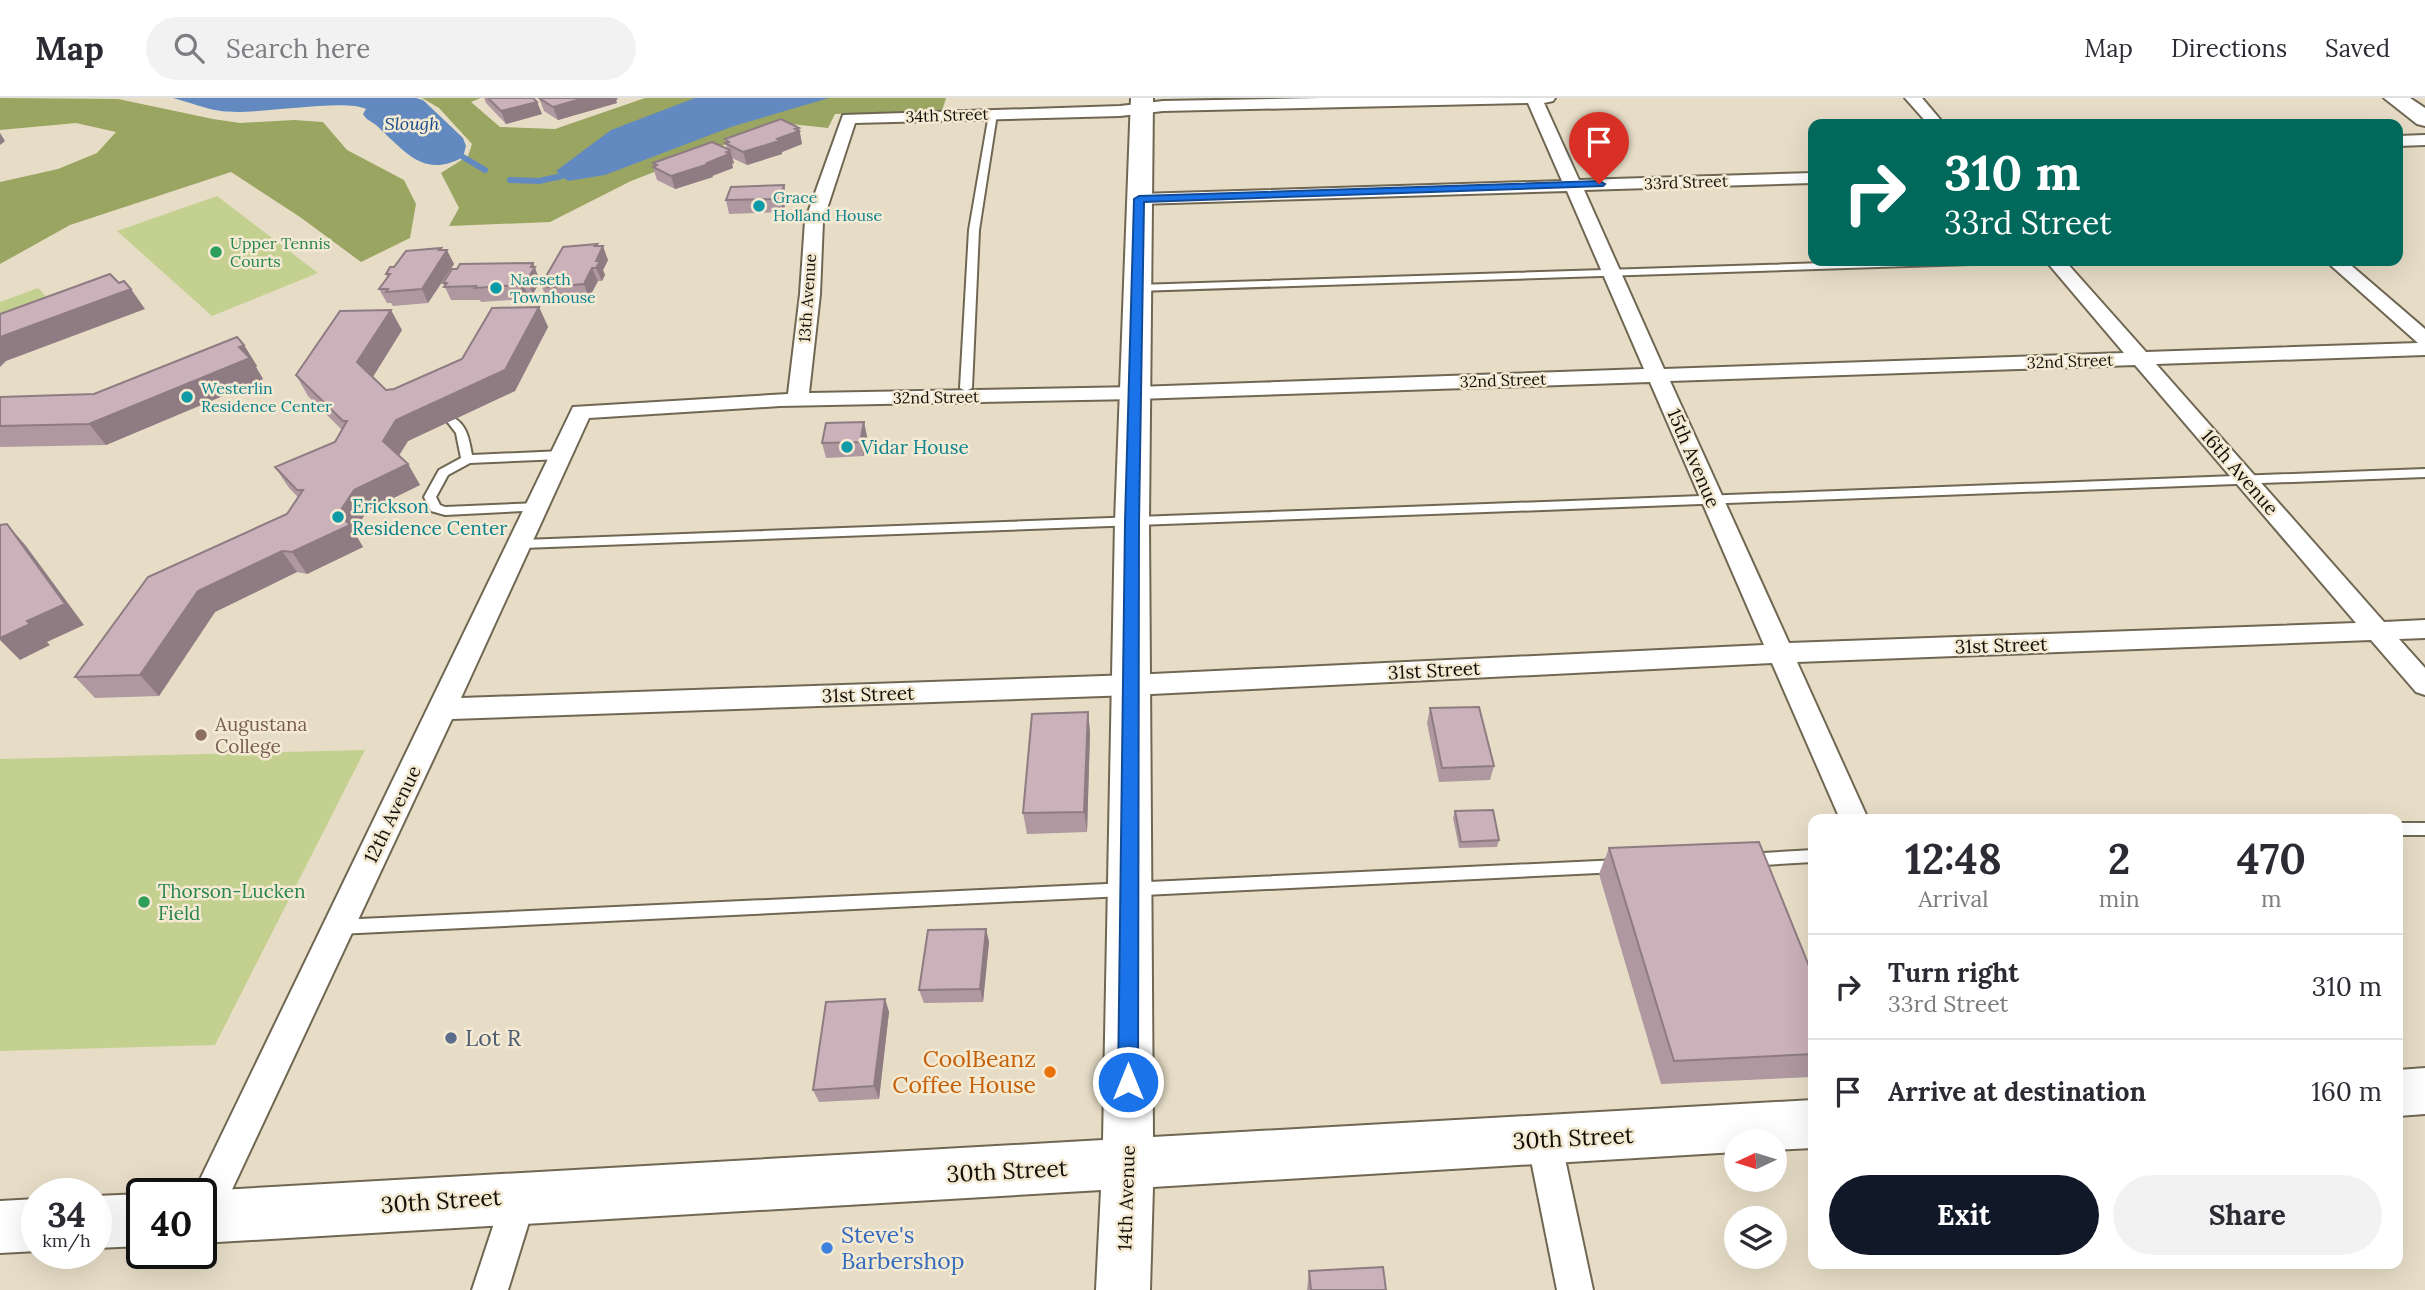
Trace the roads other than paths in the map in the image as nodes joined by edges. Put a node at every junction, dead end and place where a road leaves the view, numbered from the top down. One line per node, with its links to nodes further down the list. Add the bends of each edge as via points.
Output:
1 (1535, 98): 2 (street, 34th Street); 5 (street, 34th Street); 13 (street, 15th Avenue)
2 (1548, 98)
3 (1913, 98): 8 (street)
4 (2395, 98): 9 (street)
5 (1142, 103): 6 (street, 34th Street); 14 (street, 14th Avenue)
6 (993, 114): 7 (street, 34th Street); 24 (lane, via 974,230)
7 (849, 118): 26 (street, 13th Avenue, via 813,230)
8 (1932, 119)
9 (2425, 119)
10 (2425, 140): 11 (street)
11 (2403, 141)
12 (1808, 178): 13 (street, 33rd Street)
13 (1573, 185): 14 (street, 33rd Street); 18 (street, 15th Avenue)
14 (1139, 199): 19 (street, 14th Avenue)
15 (1808, 266): 18 (lane)
16 (2059, 266): 22 (street, 16th Avenue)
17 (2341, 266): 20 (street)
18 (1612, 272): 19 (lane); 23 (street, 15th Avenue)
19 (1137, 288): 25 (street, 14th Avenue)
20 (2425, 339)
21 (2425, 349): 22 (street, 32nd Street)
22 (2139, 359): 23 (street, 32nd Street); 32 (street, 16th Avenue)
23 (1658, 375): 25 (street, 32nd Street); 33 (street, 15th Avenue)
24 (966, 388)
25 (1136, 393): 26 (street, 32nd Street); 35 (street, 14th Avenue)
26 (798, 400): 27 (street, 32nd Street)
27 (581, 412): 29 (street, 12th Avenue)
28 (452, 420): 30 (lane, via 462,432)
29 (562, 455): 30 (lane); 34 (street, 12th Avenue)
30 (467, 459): 34 (lane, via 443,472 430,497 435,508)
31 (2425, 473): 32 (lane)
32 (2247, 479): 33 (lane); 38 (street, 16th Avenue)
33 (1712, 500): 35 (lane); 39 (street, 15th Avenue)
34 (539, 507): 36 (street, 12th Avenue)
35 (1132, 522): 36 (lane); 40 (street, 14th Avenue)
36 (523, 544): 42 (street, 12th Avenue)
37 (2425, 629): 38 (street, 31st Street)
38 (2379, 631): 39 (street, 31st Street); 41 (street, 16th Avenue)
39 (1779, 653): 40 (street, 31st Street); 43 (street, 15th Avenue)
40 (1132, 685): 42 (street, 31st Street); 49 (street, 14th Avenue)
41 (2425, 685)
42 (443, 709): 50 (street, 12th Avenue)
43 (1852, 814)
44 (2403, 829): 45 (lane)
45 (2425, 829)
46 (1808, 856): 47 (lane)
47 (1735, 860)
48 (1631, 865): 49 (lane)
49 (1129, 890): 50 (lane); 55 (street, 14th Avenue)
50 (337, 927): 56 (street, 12th Avenue)
51 (2425, 1091): 52 (street)
52 (2403, 1093)
53 (1808, 1124): 54 (street, 30th Street)
54 (1544, 1140): 55 (street, 30th Street); 63 (street)
55 (1128, 1164): 57 (street, 30th Street); 62 (street, 14th Avenue)
56 (217, 1182)
57 (519, 1196): 58 (street, 30th Street); 61 (street)
58 (217, 1215)
59 (21, 1226): 60 (street)
60 (0, 1227)
61 (489, 1290)
62 (1123, 1290)
63 (1575, 1290)

